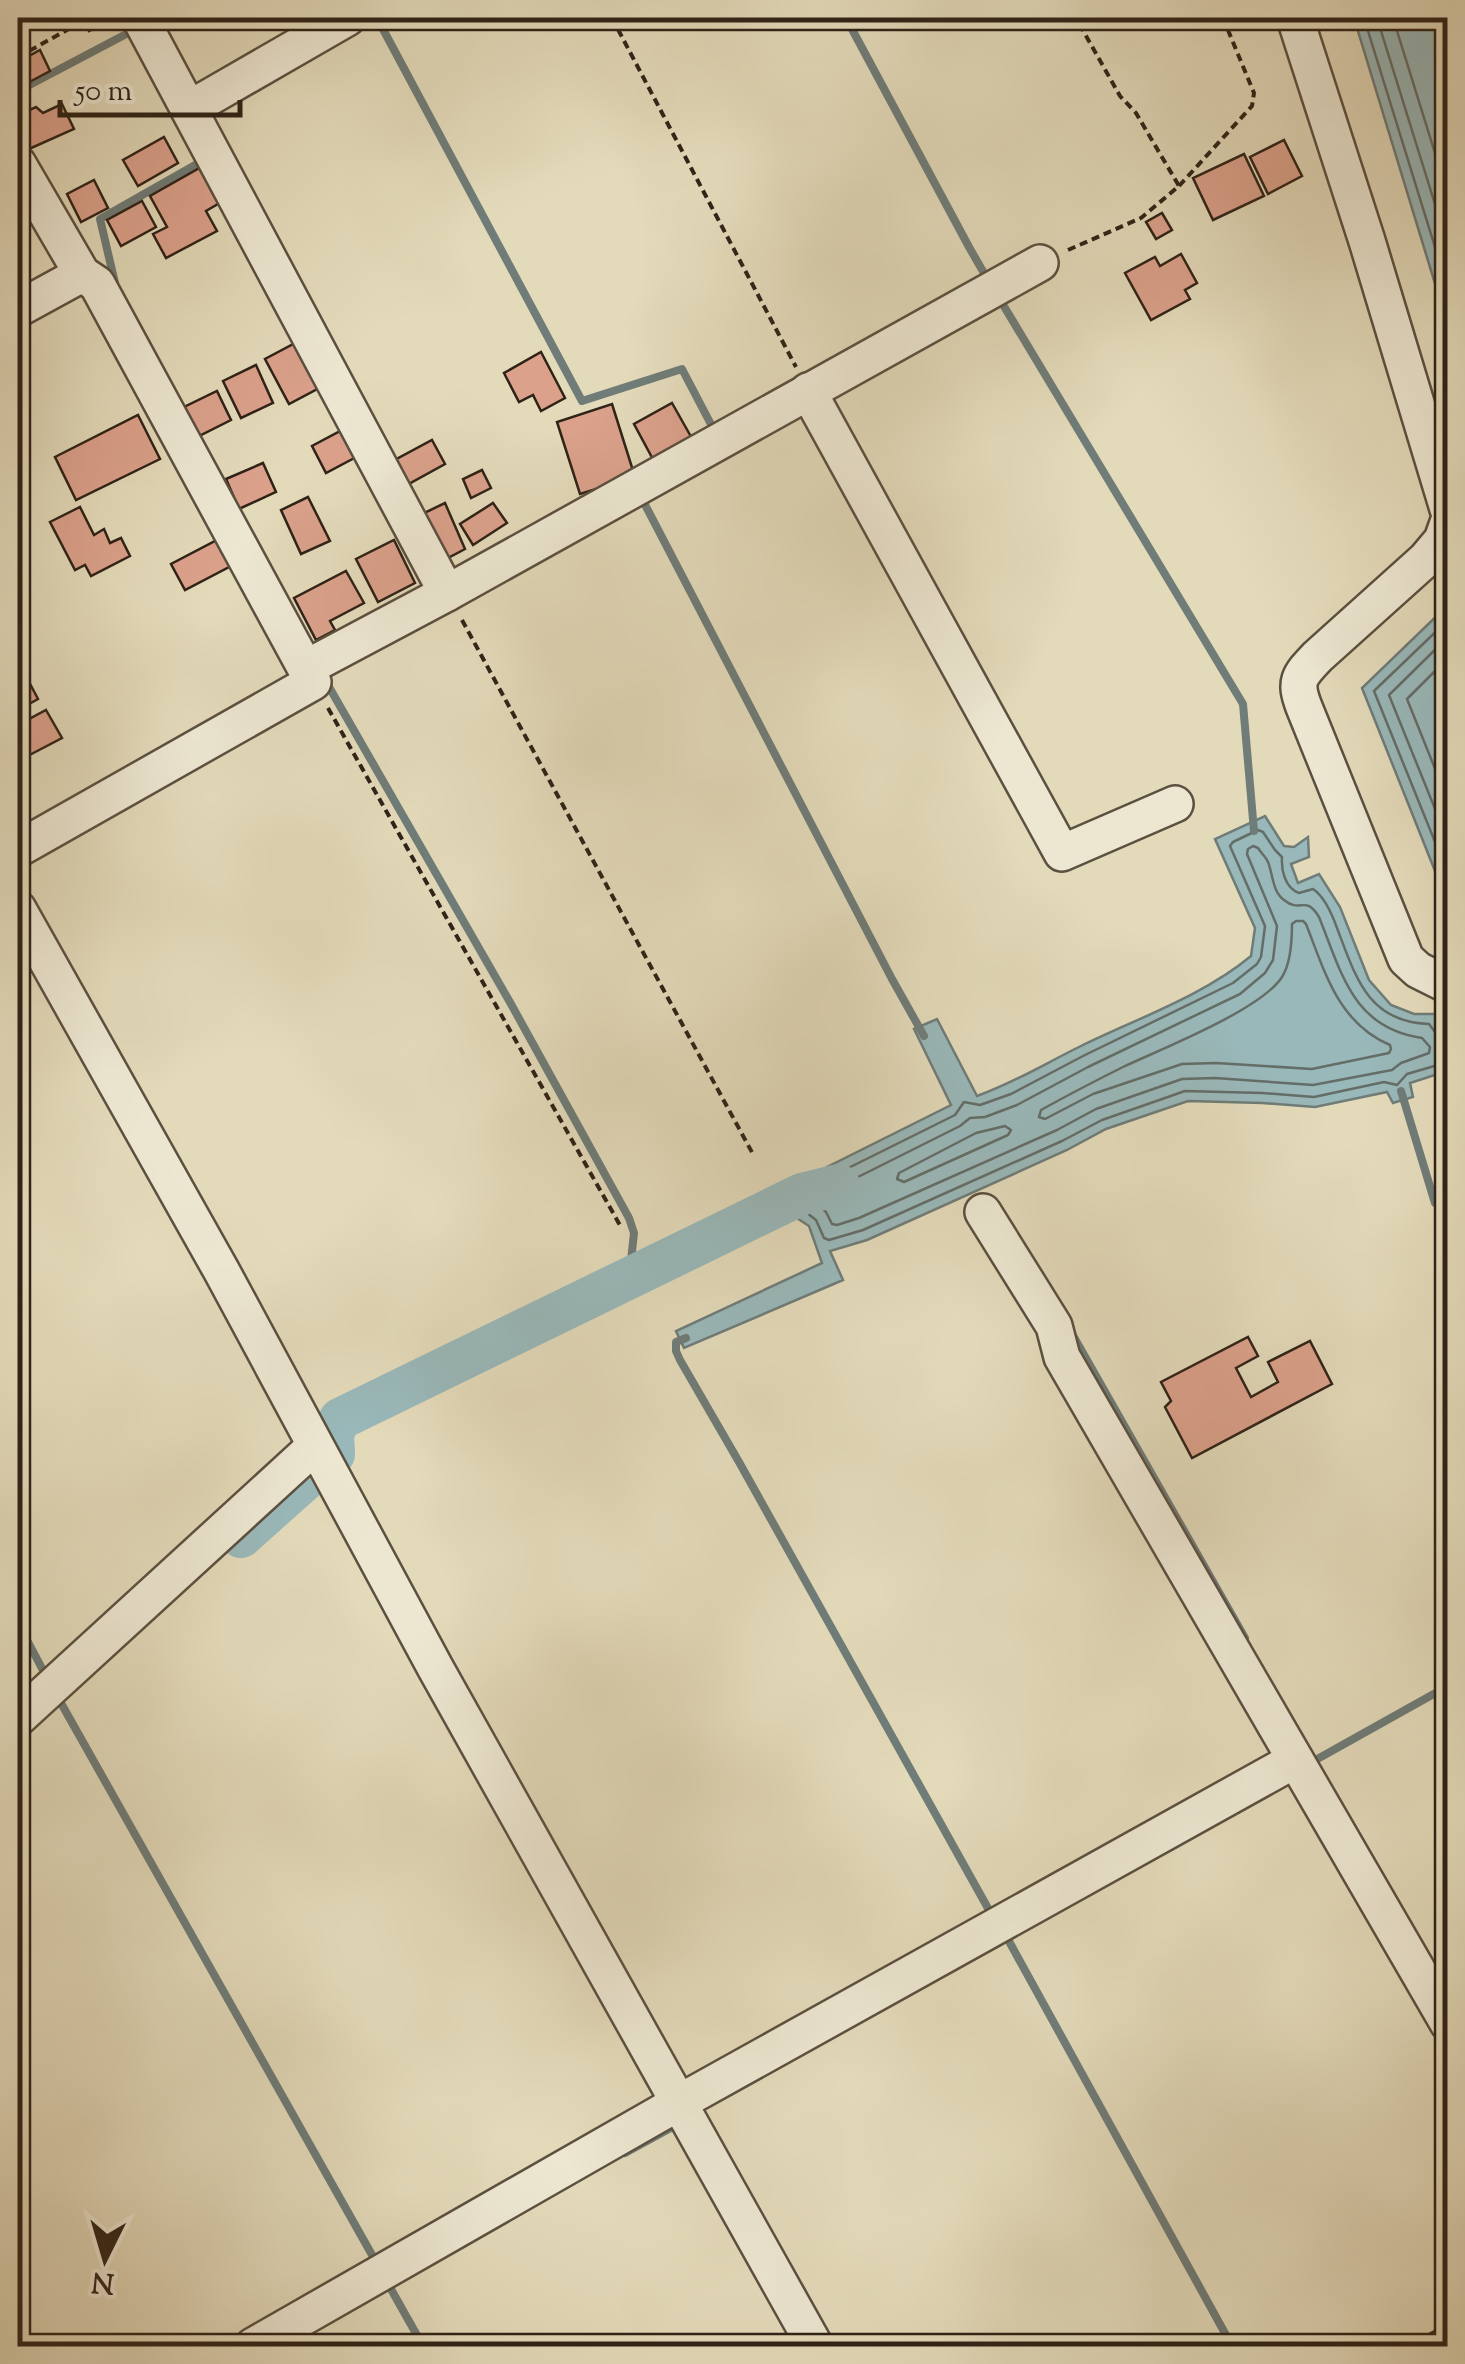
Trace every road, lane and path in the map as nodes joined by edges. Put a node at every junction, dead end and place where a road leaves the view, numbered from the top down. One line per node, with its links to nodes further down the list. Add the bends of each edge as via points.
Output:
1 (140, 18): 9 (street)
2 (347, 18): 9 (street)
3 (612, 18): 15 (path)
4 (1076, 18): 11 (path)
5 (1223, 18): 11 (path, via 1254,94 1252,106)
6 (1295, 18): 16 (street)
7 (78, 24): 8 (path)
8 (18, 57)
9 (189, 109): 18 (street)
10 (18, 164): 13 (street)
11 (1179, 186): 12 (path, via 1141,218)
12 (1040, 262): 15 (street)
13 (82, 274): 14 (street); 19 (street, via 97,284)
14 (18, 309)
15 (808, 391): 18 (street); 20 (street, via 1062,853)
16 (1448, 509)
17 (1448, 523): 23 (street, via 1426,559 1298,681 1406,960)
18 (447, 592): 19 (street); 24 (path)
19 (312, 669): 21 (street); 26 (path)
20 (1176, 804)
21 (18, 850)
22 (18, 910): 27 (street)
23 (1448, 984)
24 (754, 1156)
25 (983, 1212): 29 (street, via 1054,1326 1062,1357)
26 (621, 1226)
27 (321, 1457): 28 (street); 31 (street)
28 (18, 1718)
29 (1294, 1760): 30 (street); 31 (street)
30 (1448, 2023)
31 (680, 2102): 32 (street); 33 (street)
32 (254, 2346)
33 (816, 2346)

